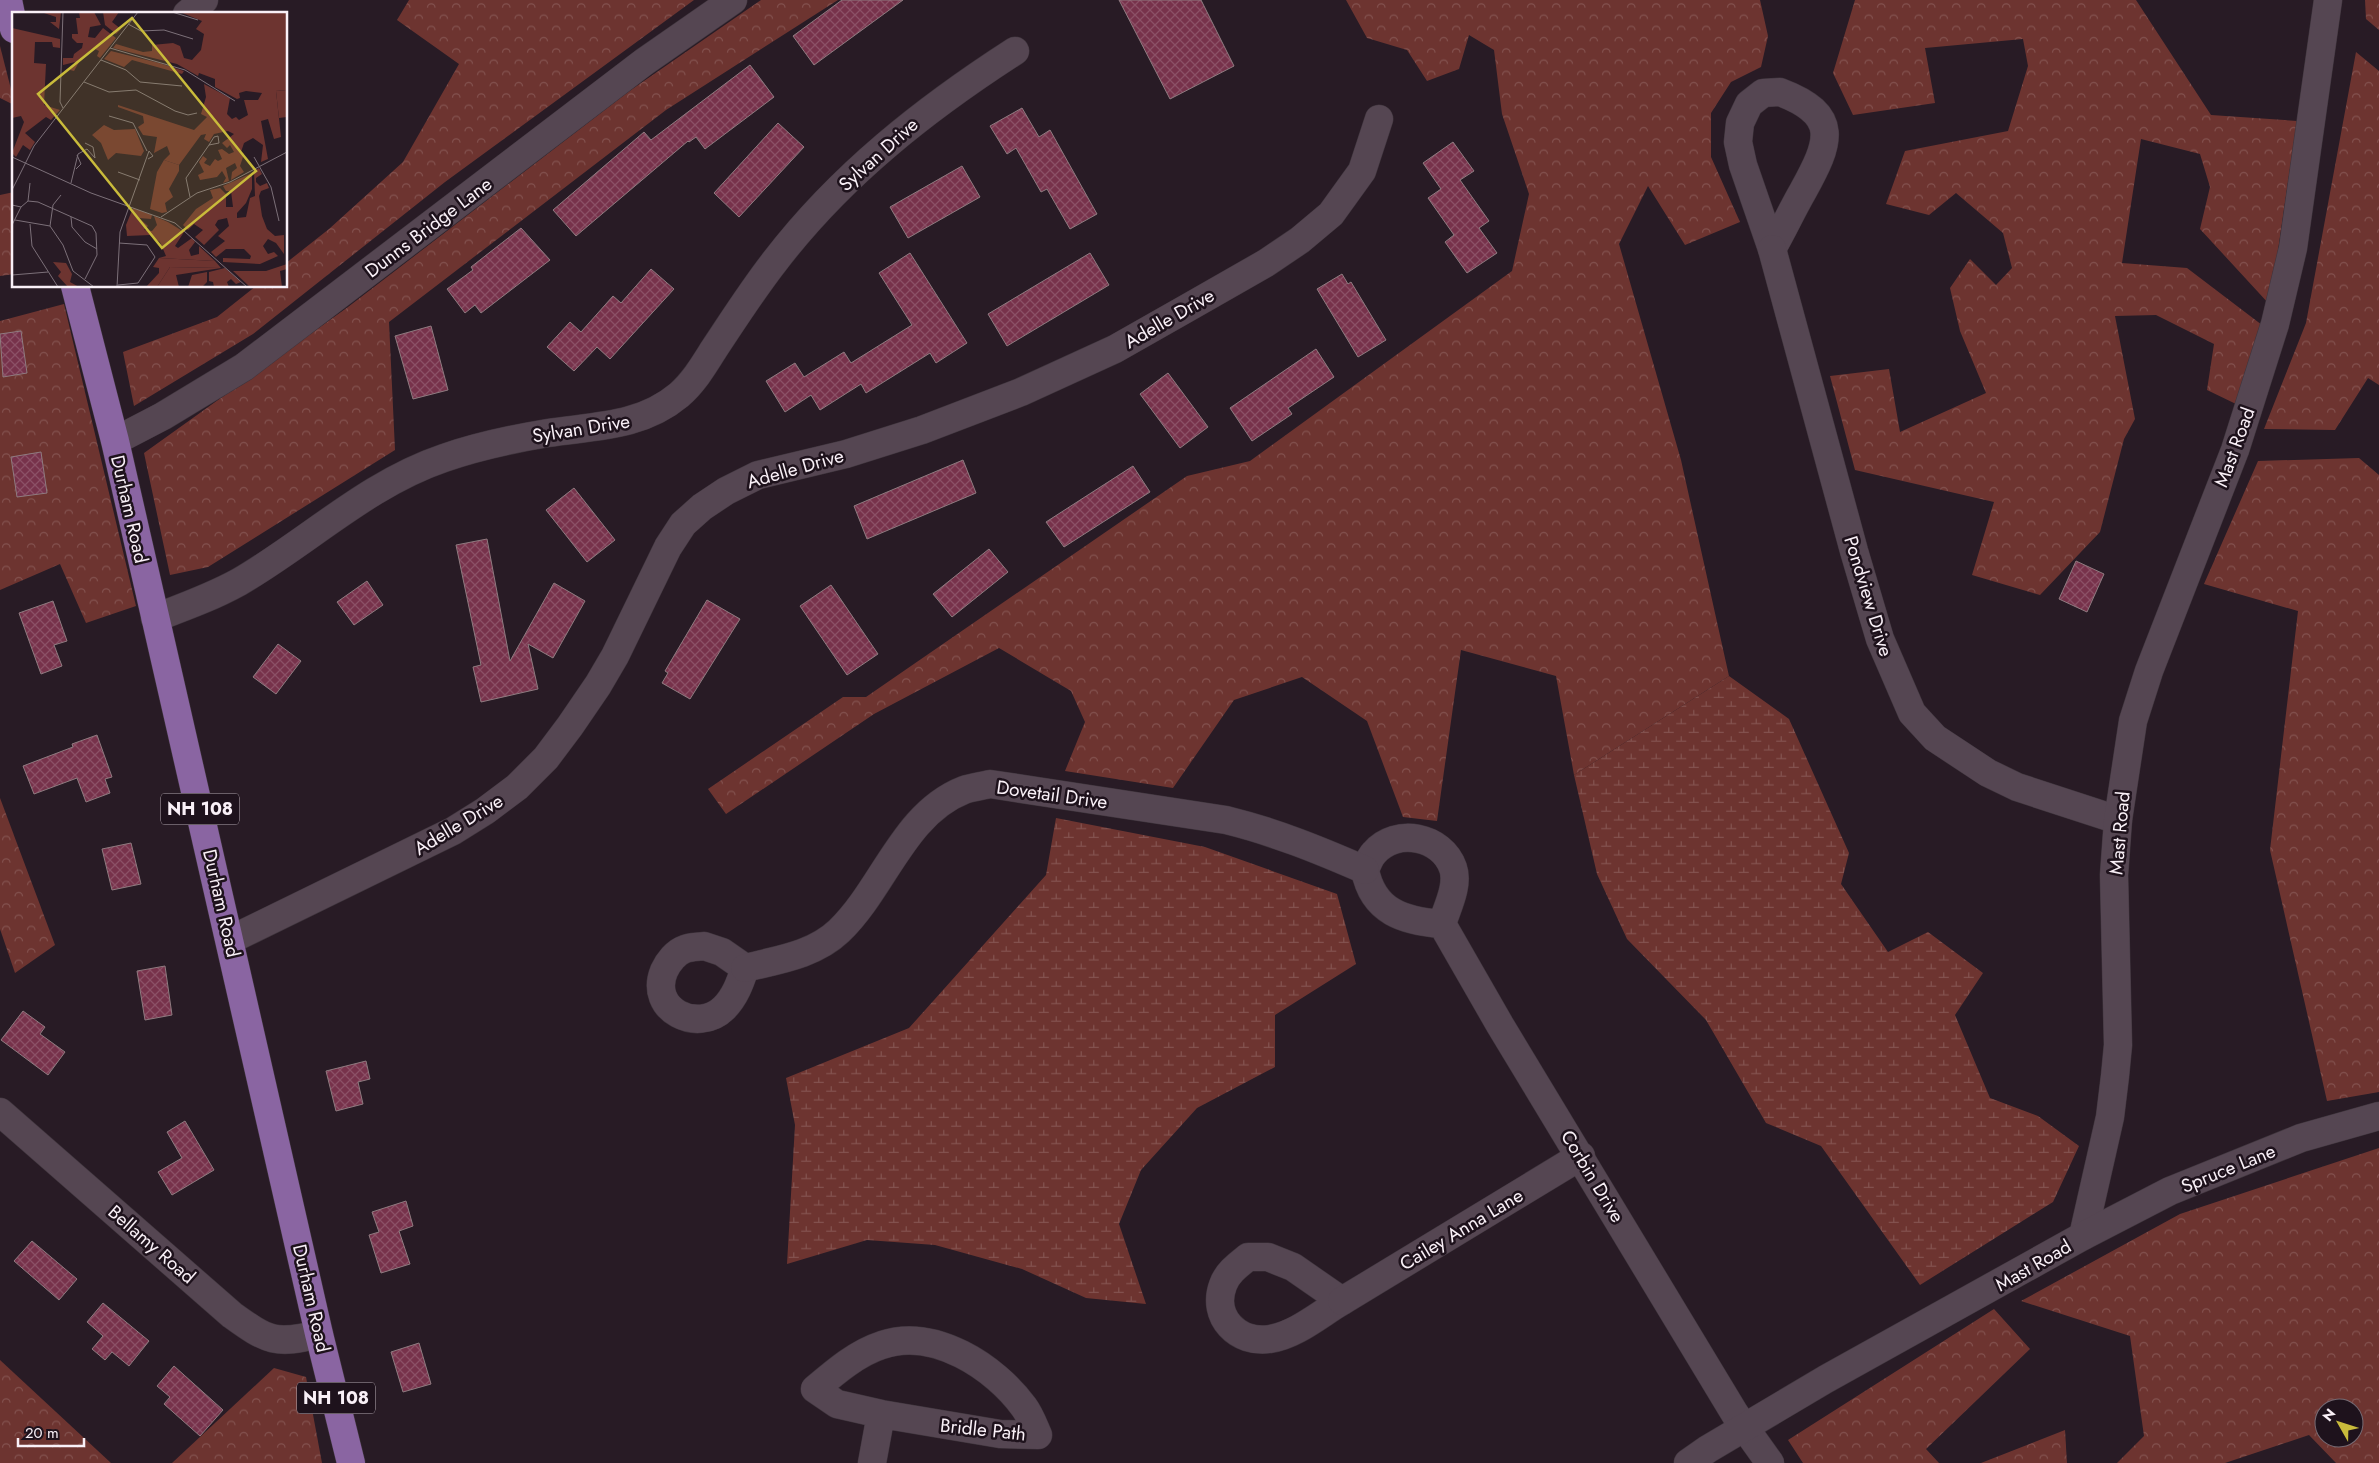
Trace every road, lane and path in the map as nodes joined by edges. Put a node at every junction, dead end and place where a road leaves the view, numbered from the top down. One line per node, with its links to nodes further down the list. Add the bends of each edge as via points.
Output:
1 (8, 0): 6 (main road)
2 (204, 0): 5 (street)
3 (734, 0): 11 (street, Dunns Bridge Lane, via 644,62 244,367)
4 (2328, 0): 13 (street, Mast Road, via 2293,248 2275,324 2232,458 2149,671 2134,721)
5 (189, 12)
6 (12, 19)
7 (1015, 51): 12 (street, Sylvan Drive, via 939,102 852,176 776,260 695,377 658,409 640,419 620,424 484,445 441,459 403,475 363,498 240,581 212,596)
8 (1379, 119): 16 (street, Adelle Drive, via 1362,171 1331,214 1266,263 1115,349 1021,392 913,433 828,459 758,475 702,507 683,524 668,547 598,685 546,758 517,787 453,832)
9 (1772, 249): 9 (street, Pondview Drive, via 1738,142 1740,123 1749,104 1763,93 1780,92 1811,107 1823,124 1826,139 1819,161); 13 (street, Pondview Drive, via 1880,639 1912,713 1935,738 1988,773 2017,787)
10 (77, 288): 11 (main road, Durham Road / NH 108)
11 (115, 441): 12 (main road, Durham Road / NH 108)
12 (155, 618): 16 (main road, Durham Road / NH 108)
13 (2118, 820): 21 (street, Mast Road, via 2114,893 2117,1053 2110,1117)
14 (1364, 870): 15 (street, via 1368,887 1390,911 1414,922); 15 (street, via 1374,852 1391,841 1412,837 1429,840 1454,869 1453,890); 17 (street, Dovetail Drive, via 1300,842 1226,820 990,784 964,790 940,804 918,824 839,932 800,955)
15 (1442, 924): 20 (street, Corbin Drive)
16 (230, 940): 23 (main road, Durham Road / NH 108)
17 (745, 968)
18 (0, 1112): 23 (street, Bellamy Road, via 255,1332 291,1341)
19 (2379, 1116): 21 (street, Spruce Lane, via 2302,1138 2245,1160 2170,1191)
20 (1581, 1156): 22 (street, Cailey Anna Lane); 25 (street, Corbin Drive)
21 (2083, 1236): 25 (street, Mast Road)
22 (1342, 1301)
23 (319, 1334): 26 (main road, Durham Road / NH 108)
24 (881, 1414): 24 (street, Bridle Path, via 1000,1434 1038,1435 1025,1408 984,1367 960,1352 935,1344 883,1344 853,1360 815,1389 837,1404); 27 (street)
25 (1744, 1428): 28 (street, Mast Road); 29 (street, Corbin Drive)
26 (351, 1463)
27 (872, 1463)
28 (1688, 1463)
29 (1770, 1463)

